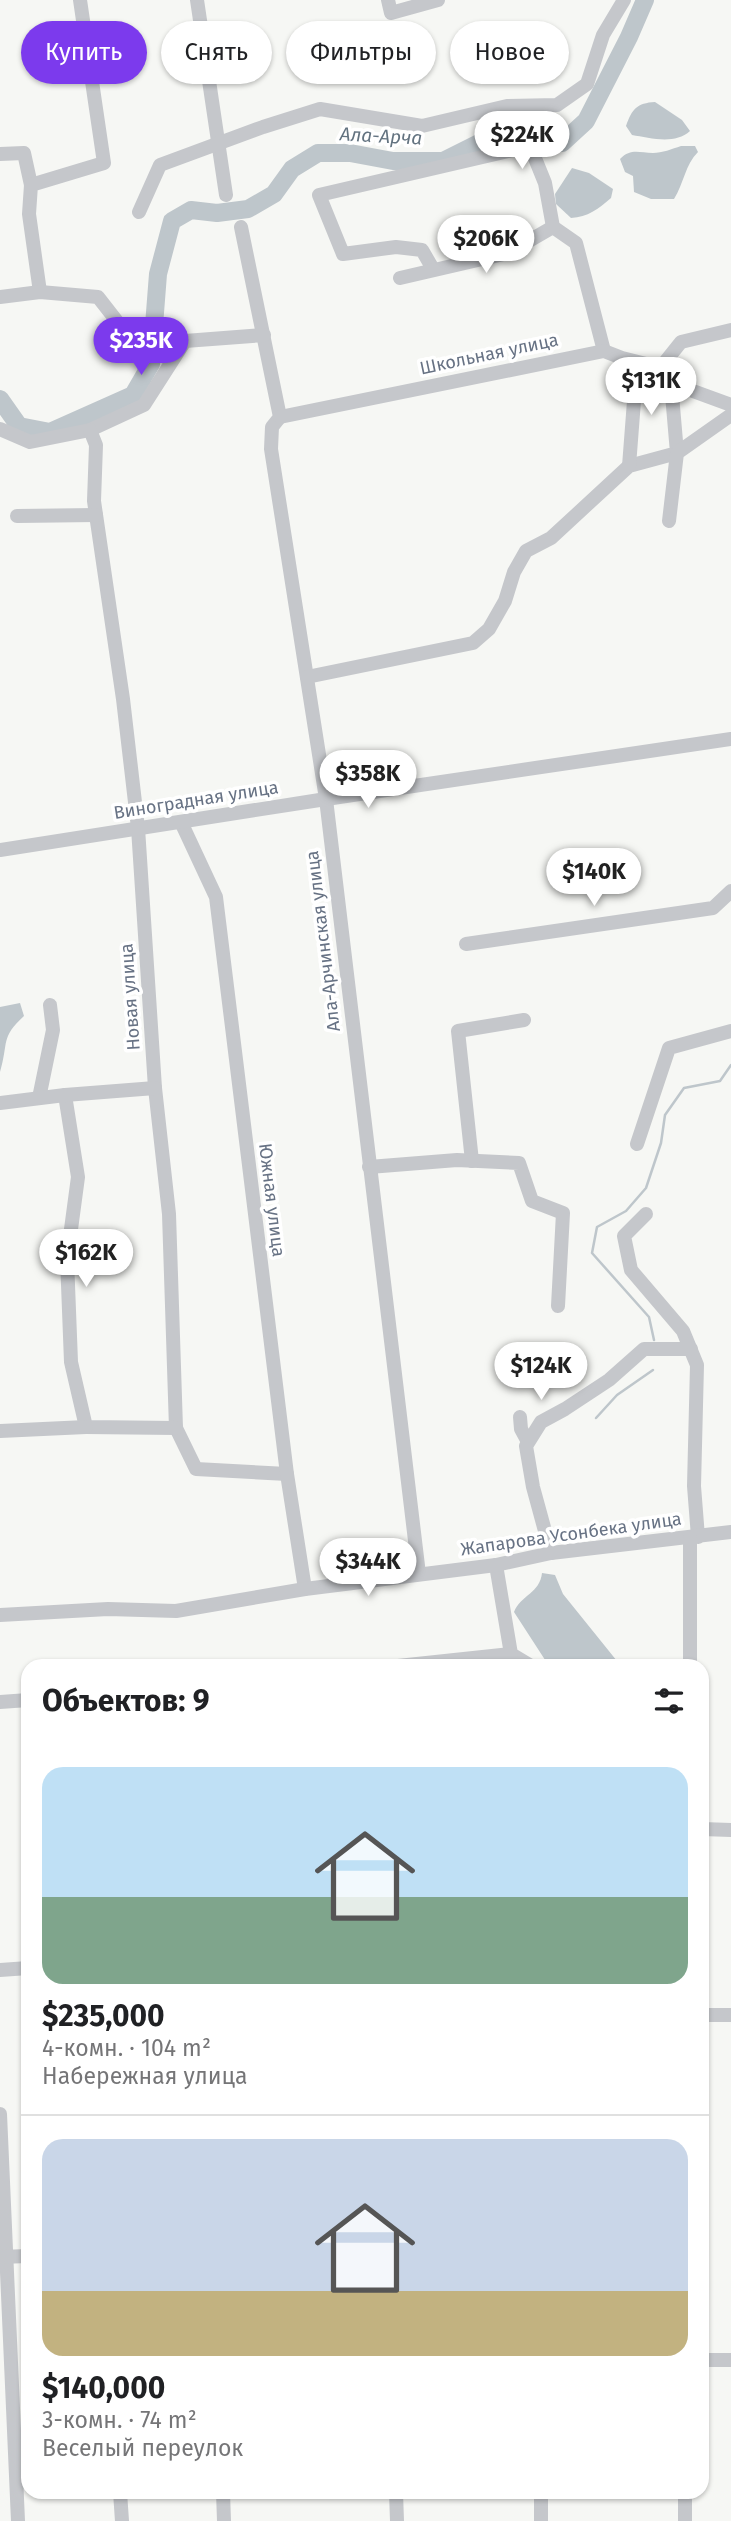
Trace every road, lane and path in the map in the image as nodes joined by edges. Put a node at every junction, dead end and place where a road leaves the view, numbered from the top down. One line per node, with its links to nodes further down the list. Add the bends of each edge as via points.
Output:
1 (80, 0): 8 (street, via 104,163)
2 (197, 0): 6 (street)
3 (388, 0): 4 (street, via 391,13)
4 (438, 0)
5 (624, 0): 6 (street, via 603,35 587,84 558,105 507,106 422,126 320,109)
6 (218, 144): 9 (street); 10 (street, via 160,165)
7 (0, 154): 8 (street, via 24,153)
8 (31, 185): 15 (street, via 29,214)
9 (226, 195)
10 (138, 212)
11 (241, 227): 19 (street, Ала-Арчинская улица)
12 (553, 227): 13 (street, via 508,253); 13 (street, via 545,183 530,146 319,195 343,254 396,247 422,250); 20 (street, via 576,243)
13 (433, 269): 14 (street)
14 (400, 278)
15 (40, 292): 16 (street); 17 (street, via 98,297)
16 (0, 297)
17 (123, 328)
18 (731, 330): 21 (street, via 681,342)
19 (264, 335): 25 (street, Ала-Арчинская улица); 27 (street, via 185,341 144,405)
20 (604, 351): 21 (street, Школьная улица); 25 (street, Школьная улица)
21 (652, 368): 22 (street, Школьная улица); 29 (street, via 634,401)
22 (671, 383): 23 (street, Школьная улица); 28 (street)
23 (731, 405)
24 (731, 415): 28 (street)
25 (280, 417): 33 (street, Ала-Арчинская улица, via 272,427 271,449)
26 (0, 429): 27 (street, via 30,442)
27 (90, 430): 30 (street, Новая улица, via 96,445)
28 (677, 453): 29 (street); 32 (street)
29 (629, 466): 33 (street, via 551,538 526,551 489,629 473,643)
30 (96, 515): 31 (street); 37 (street, Новая улица)
31 (17, 516)
32 (669, 520)
33 (307, 677): 35 (street, Ала-Арчинская улица)
34 (731, 739): 35 (street, Виноградная улица)
35 (326, 799): 36 (street, Виноградная улица); 50 (street, Ала-Арчинская улица)
36 (181, 822): 37 (street, Виноградная улица); 59 (street, Южная улица, via 216,897)
37 (138, 828): 38 (street, Виноградная улица); 44 (street, Новая улица)
38 (0, 850)
39 (731, 891): 40 (street, via 713,908)
40 (466, 944)
41 (50, 1005): 46 (street, via 53,1030)
42 (524, 1020): 49 (street, via 457,1031)
43 (731, 1031): 48 (street, via 669,1048)
44 (155, 1088): 45 (street); 56 (street, Новая улица, via 169,1214)
45 (65, 1095): 46 (street); 55 (street, via 78,1177 67,1259 71,1362)
46 (39, 1098): 47 (street)
47 (0, 1103)
48 (637, 1144)
49 (472, 1161): 50 (street); 52 (street, via 519,1163 532,1201 563,1213)
50 (369, 1167): 64 (street, Ала-Арчинская улица)
51 (646, 1214): 53 (street, via 624,1236 631,1270 683,1331)
52 (558, 1306)
53 (691, 1349): 58 (street, via 644,1349 609,1380 541,1422); 61 (street, via 697,1364)
54 (520, 1418): 58 (street)
55 (86, 1427): 56 (street); 57 (street)
56 (176, 1428): 59 (street, Новая улица, via 195,1469)
57 (0, 1432)
58 (528, 1443): 62 (street, via 533,1487)
59 (287, 1474): 65 (street, Южная улица)
60 (731, 1532): 61 (street, Жапарова Усонбека улица)
61 (694, 1537): 62 (street, Жапарова Усонбека улица); 70 (street)
62 (551, 1553): 63 (street, Жапарова Усонбека улица)
63 (496, 1564): 64 (street, Жапарова Усонбека улица); 67 (street)
64 (419, 1574): 65 (street, Жапарова Усонбека улица)
65 (305, 1589): 66 (street, Жапарова Усонбека улица, via 176,1611 108,1609)
66 (0, 1615)
67 (511, 1654): 68 (street); 69 (street)
68 (464, 1659)
69 (519, 1659)
70 (690, 1659)
71 (21, 1700): 72 (street)
72 (0, 1702)
73 (709, 1829): 74 (street)
74 (731, 1830)
75 (21, 1968): 76 (street)
76 (0, 1970)
77 (709, 2015): 78 (street)
78 (731, 2015)
79 (0, 2114): 80 (street)
80 (4, 2257): 88 (street)
81 (709, 2360): 82 (street)
82 (731, 2360)
83 (120, 2499): 89 (street)
84 (223, 2499): 90 (street)
85 (396, 2499): 91 (street)
86 (541, 2499): 92 (street)
87 (685, 2499): 93 (street)
88 (19, 2521)
89 (122, 2521)
90 (224, 2521)
91 (397, 2521)
92 (541, 2521)
93 (685, 2521)

